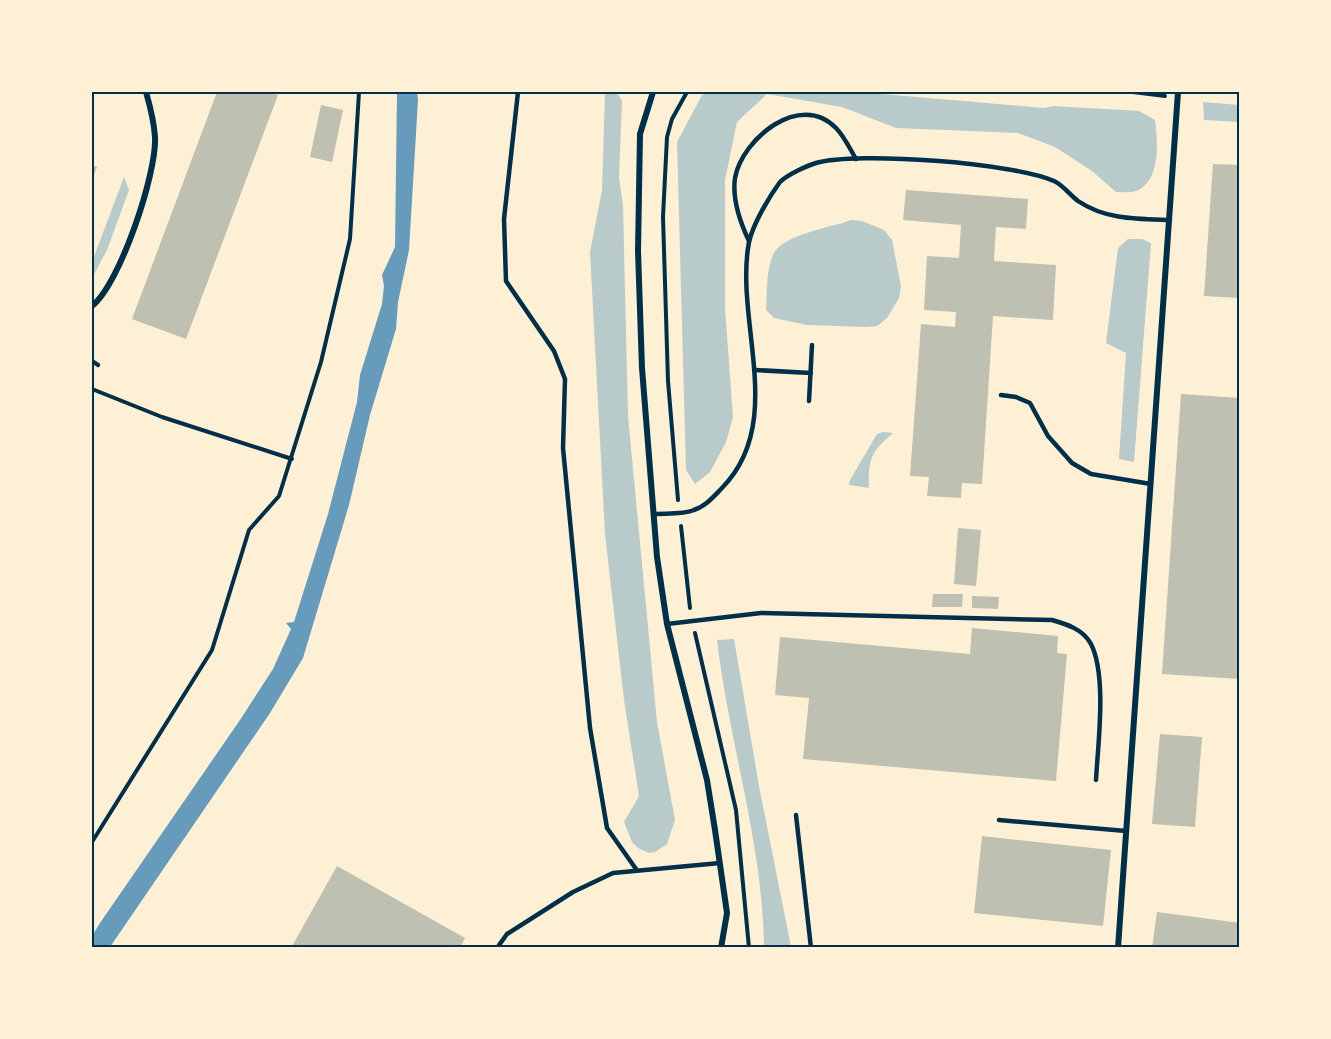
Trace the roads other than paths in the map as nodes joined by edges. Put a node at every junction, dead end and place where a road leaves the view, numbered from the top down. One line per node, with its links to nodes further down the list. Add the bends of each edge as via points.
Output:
1 (146, 92): 8 (street, via 155,138 147,192 112,280)
2 (518, 92): 24 (lane, via 504,219 506,281 554,351 565,379 564,448 590,728 607,828)
3 (653, 92): 17 (street, via 640,134 638,251 642,368)
4 (1177, 95): 6 (street)
5 (856, 159): 6 (lane, via 1007,168 1055,182 1079,202 1112,217); 7 (lane, via 816,163 782,180 765,205); 7 (lane, via 836,128 808,115 788,117 762,133 739,164 735,180 739,220)
6 (1170, 220): 16 (street)
7 (749, 241): 12 (lane, via 747,278)
8 (92, 306)
9 (812, 345): 13 (lane)
10 (92, 361): 11 (lane)
11 (98, 365)
12 (754, 370): 13 (lane); 17 (lane, via 755,411 751,431 731,479 710,501 694,510)
13 (811, 373): 15 (lane)
14 (1001, 395): 16 (lane, via 1030,403 1048,436 1072,463 1091,474)
15 (809, 401)
16 (1151, 484): 22 (street)
17 (654, 514): 18 (street)
18 (667, 624): 19 (lane, via 761,613 1052,620 1074,627 1090,643 1100,681); 23 (street, via 707,780)
19 (1096, 780)
20 (796, 815): 27 (lane)
21 (999, 820): 22 (lane)
22 (1126, 831): 28 (street)
23 (720, 863): 24 (lane); 26 (street, via 727,913)
24 (636, 869): 25 (lane, via 613,873 573,892 507,934)
25 (497, 948)
26 (721, 948)
27 (811, 948)
28 (1118, 948)

